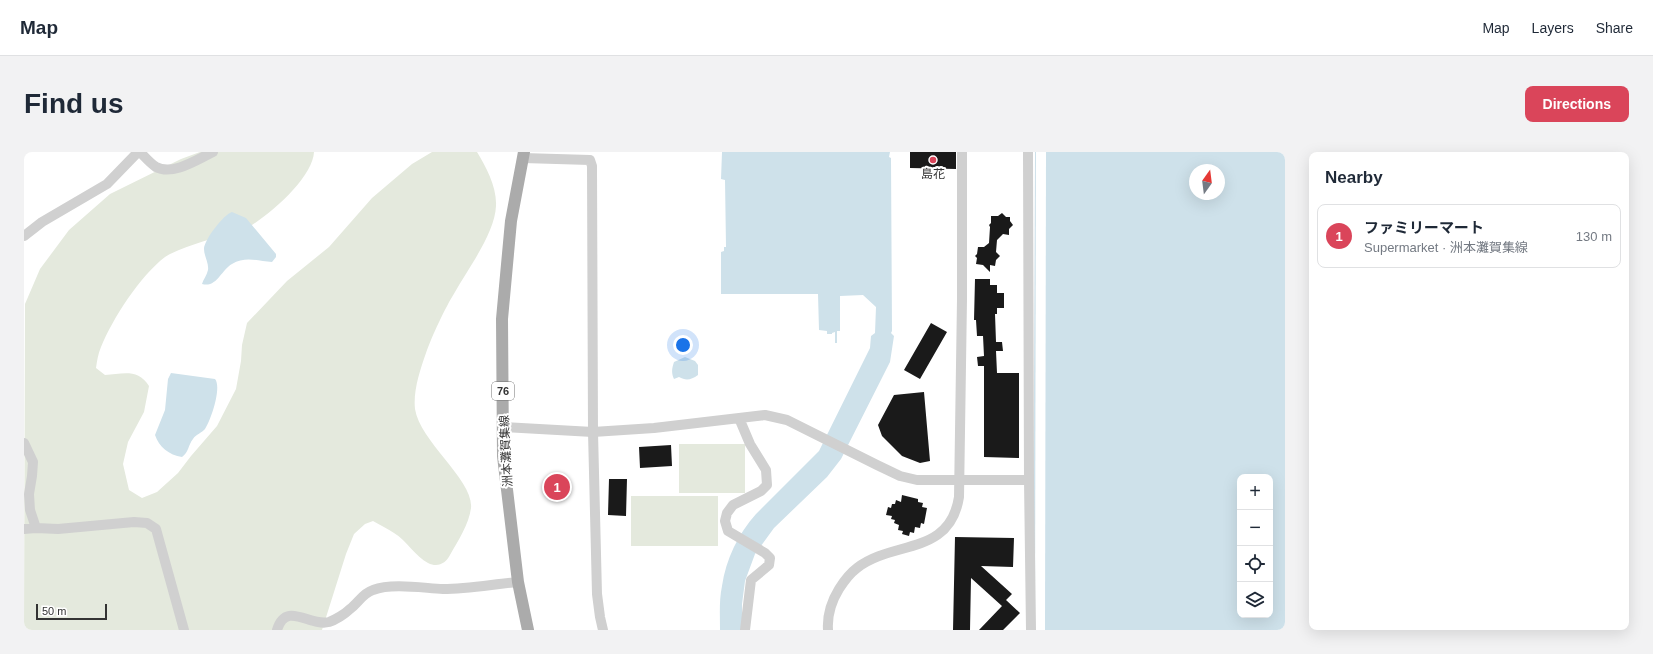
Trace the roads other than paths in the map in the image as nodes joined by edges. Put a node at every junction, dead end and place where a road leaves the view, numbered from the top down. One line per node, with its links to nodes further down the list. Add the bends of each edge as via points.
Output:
1 (139, 152): 2 (street, via 156,166 173,169); 6 (street, via 107,184 42,222)
2 (213, 152)
3 (962, 152): 11 (street)
4 (1028, 152): 12 (street)
5 (524, 155): 8 (main road, 洲本灘賀集線 / 76, via 511,221 502,318); 9 (street, via 590,160 592,166)
6 (24, 236)
7 (739, 418): 9 (street); 11 (street, via 765,415 787,420 900,476); 20 (street, via 750,444 766,470 767,485 761,491 733,505 725,521 728,531 770,558 769,565 751,580)
8 (504, 427): 9 (street); 15 (main road, 洲本灘賀集線 / 76, via 503,456)
9 (593, 432): 19 (street, via 597,594)
10 (24, 443): 13 (street, via 33,462 29,494 30,510)
11 (959, 479): 12 (street); 21 (street, via 959,497 955,514 939,534 923,544 878,556 857,568 836,594 830,608)
12 (1029, 480): 22 (street)
13 (36, 528): 14 (street); 16 (street, via 58,529 134,522 147,523 156,529)
14 (24, 529)
15 (518, 582): 17 (street, via 444,589 374,589 367,592 350,610 330,621 315,622 298,615 290,615 283,620); 18 (main road, 洲本灘賀集線 / 76)
16 (184, 630)
17 (277, 630)
18 (528, 630)
19 (603, 630)
20 (745, 630)
21 (828, 630)
22 (1031, 630)

